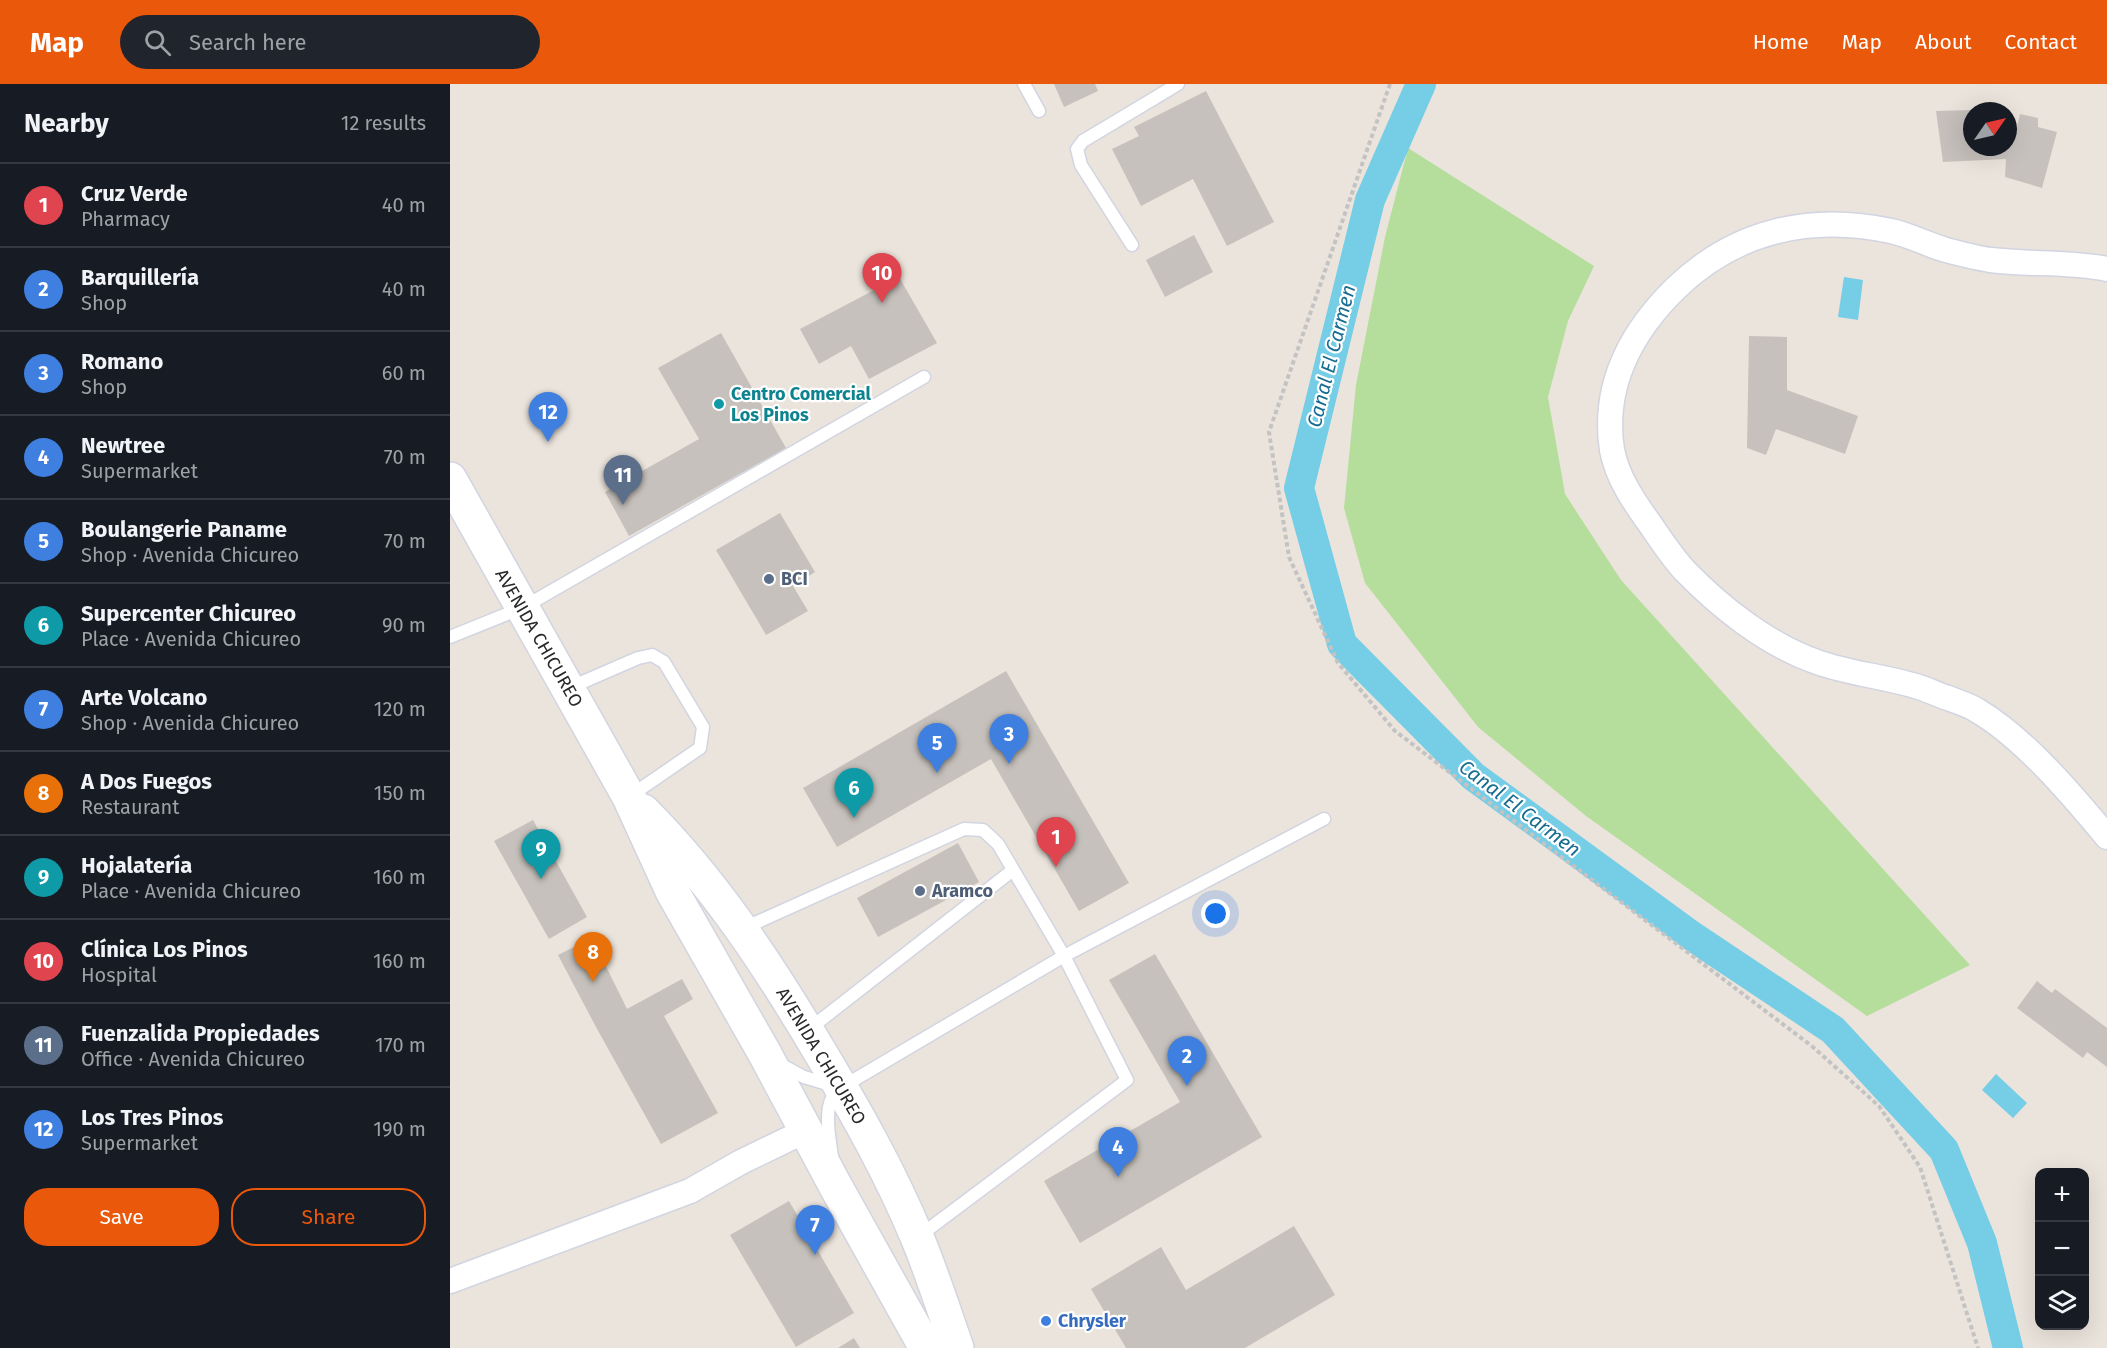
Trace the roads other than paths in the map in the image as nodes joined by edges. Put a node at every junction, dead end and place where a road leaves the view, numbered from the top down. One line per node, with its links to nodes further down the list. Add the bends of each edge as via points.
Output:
1 (1024, 84): 3 (lane)
2 (1178, 84): 4 (lane, via 1083,141 1077,149 1081,165)
3 (1039, 111)
4 (1132, 245)
5 (2107, 269): 13 (street, via 2057,262 1992,260 1893,232 1839,223 1761,235 1718,254 1661,302 1632,341 1616,379 1611,417 1612,451 1623,484 1683,569 1720,603 1771,641 1818,663 1914,685 1977,709 2012,735)
6 (924, 377): 8 (lane)
7 (450, 479): 8 (main road, AVENIDA CHICUREO)
8 (522, 608): 9 (lane); 10 (main road, AVENIDA CHICUREO)
9 (450, 637)
10 (568, 689): 11 (main road, AVENIDA CHICUREO); 11 (lane, via 652,655 664,662 703,727 700,748)
11 (629, 796): 15 (main road, AVENIDA CHICUREO, via 695,867); 18 (main road, AVENIDA CHICUREO, via 672,891)
12 (1324, 819): 16 (lane)
13 (2107, 837)
14 (1013, 870): 15 (lane, via 998,844 983,830 964,829); 16 (lane); 17 (lane)
15 (742, 929): 17 (main road, AVENIDA CHICUREO)
16 (1064, 956): 19 (lane); 22 (lane, via 1127,1080)
17 (807, 1031): 19 (main road, AVENIDA CHICUREO)
18 (765, 1054): 19 (lane, via 804,1077); 20 (main road, AVENIDA CHICUREO)
19 (842, 1087): 21 (lane, via 832,1098 828,1126); 22 (main road, AVENIDA CHICUREO)
20 (805, 1131): 21 (main road, AVENIDA CHICUREO); 23 (street, via 690,1191)
21 (836, 1188): 24 (main road, AVENIDA CHICUREO)
22 (917, 1238): 25 (main road, AVENIDA CHICUREO)
23 (450, 1281)
24 (926, 1348)
25 (957, 1348)

